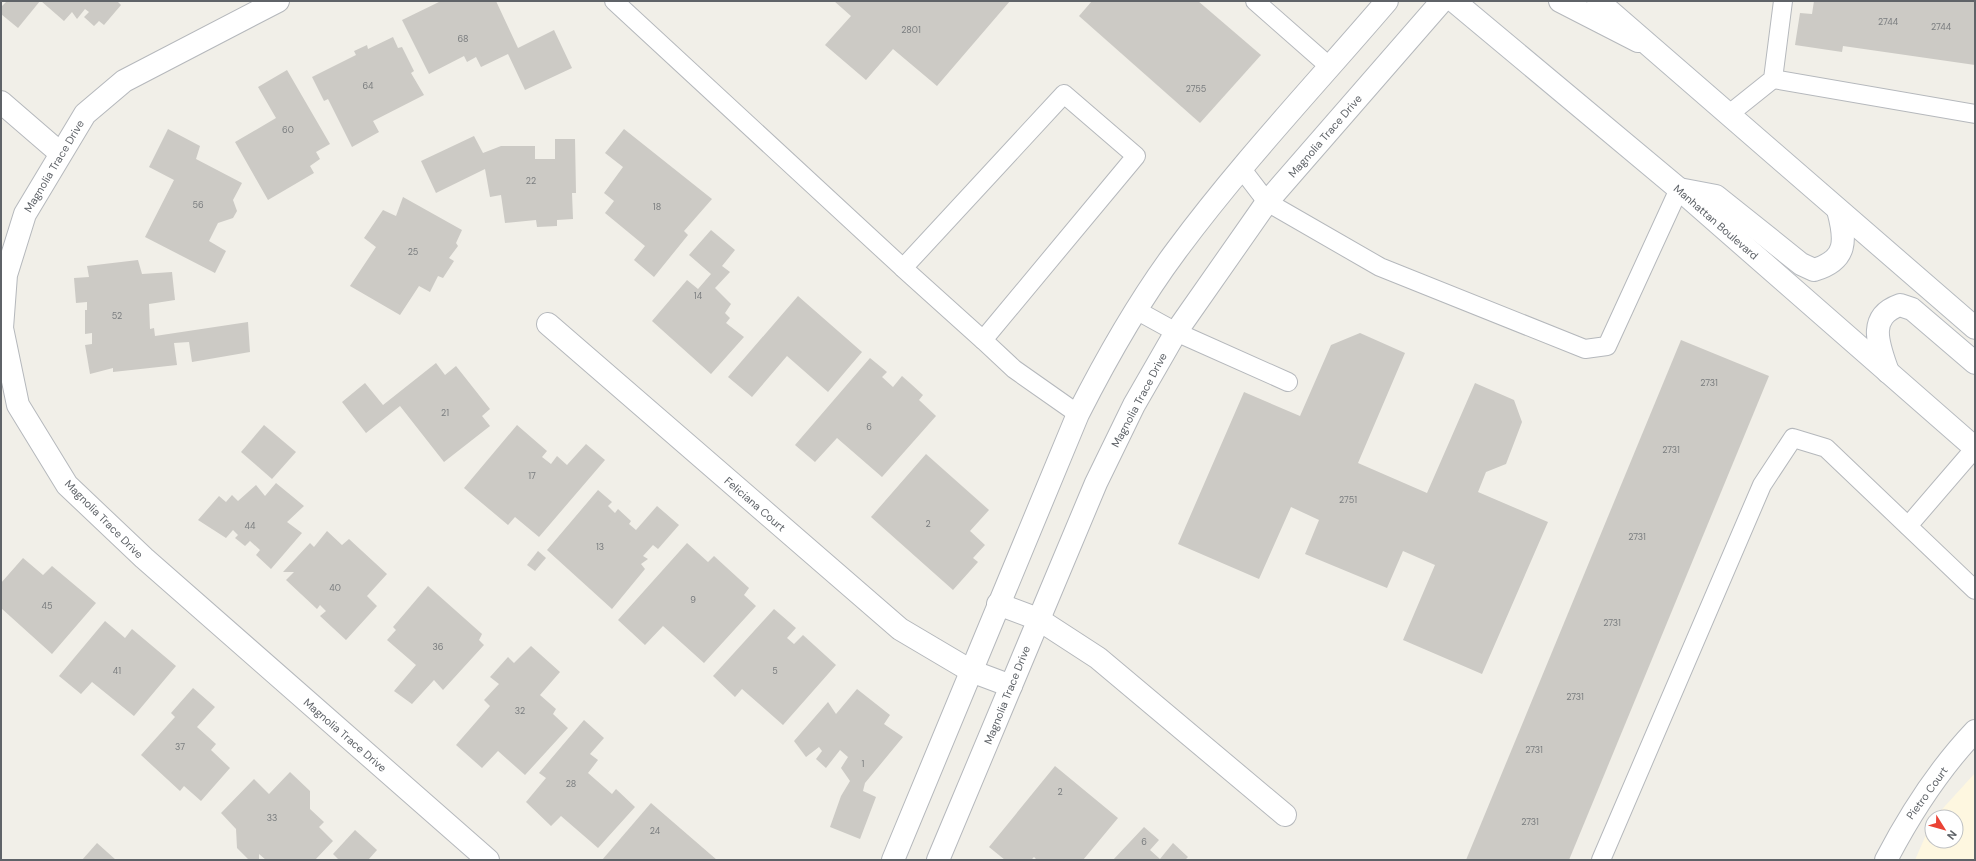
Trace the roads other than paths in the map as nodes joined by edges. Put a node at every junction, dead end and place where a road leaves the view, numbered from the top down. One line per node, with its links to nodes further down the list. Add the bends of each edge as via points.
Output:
1 (278, 1): 16 (street, Magnolia Trace Drive, via 124,81 85,114)
2 (614, 1): 21 (lane)
3 (1255, 1): 11 (lane)
4 (1387, 1): 11 (street)
5 (1442, 1): 19 (street, Magnolia Trace Drive)
6 (1454, 1): 18 (street, Manhattan Boulevard)
7 (1560, 1): 10 (street)
8 (1598, 1): 10 (street)
9 (1783, 1): 12 (lane)
10 (1653, 49): 15 (street)
11 (1330, 67): 17 (street)
12 (1773, 79): 14 (lane); 15 (lane)
13 (1, 102): 16 (street)
14 (1975, 114)
15 (1728, 115): 20 (street)
16 (60, 152): 40 (street, Magnolia Trace Drive, via 25,214 6,275 2,328 18,405 67,485 144,558)
17 (1241, 168): 19 (lane); 22 (street, via 1176,251)
18 (1679, 190): 19 (lane, via 1607,346 1585,349 1380,267); 20 (street, via 1716,196 1801,264 1814,270 1826,267 1836,259 1842,248 1844,234); 28 (street, Manhattan Boulevard)
19 (1267, 202): 25 (street, Magnolia Trace Drive)
20 (1838, 210): 24 (street)
21 (903, 268): 26 (lane); 26 (lane, via 1064,94 1136,156)
22 (1136, 310): 25 (lane); 30 (street, via 1110,352)
23 (548, 324): 36 (street, Feliciana Court, via 888,620)
24 (1975, 328)
25 (1176, 332): 29 (lane); 35 (street, Magnolia Trace Drive, via 1134,405 1096,483)
26 (983, 340): 30 (lane, via 1014,369)
27 (1975, 363): 28 (street, via 1912,309 1900,305 1889,309 1881,318 1878,330 1878,345)
28 (1888, 372): 31 (street, Manhattan Boulevard)
29 (1288, 382)
30 (1078, 414): 34 (street)
31 (1975, 448): 32 (lane)
32 (1908, 526): 33 (lane); 43 (lane, via 1826,448 1793,438 1762,485)
33 (1975, 590)
34 (998, 604): 35 (street); 36 (street)
35 (1038, 619): 37 (street, Magnolia Trace Drive); 39 (street, via 1098,658)
36 (971, 671): 37 (street, Feliciana Court); 41 (street)
37 (1011, 686): 42 (street, Magnolia Trace Drive)
38 (1975, 731): 44 (street, Pietro Court, via 1933,783)
39 (1286, 815)
40 (488, 860)
41 (893, 860)
42 (938, 860)
43 (1601, 860)
44 (1886, 860)

